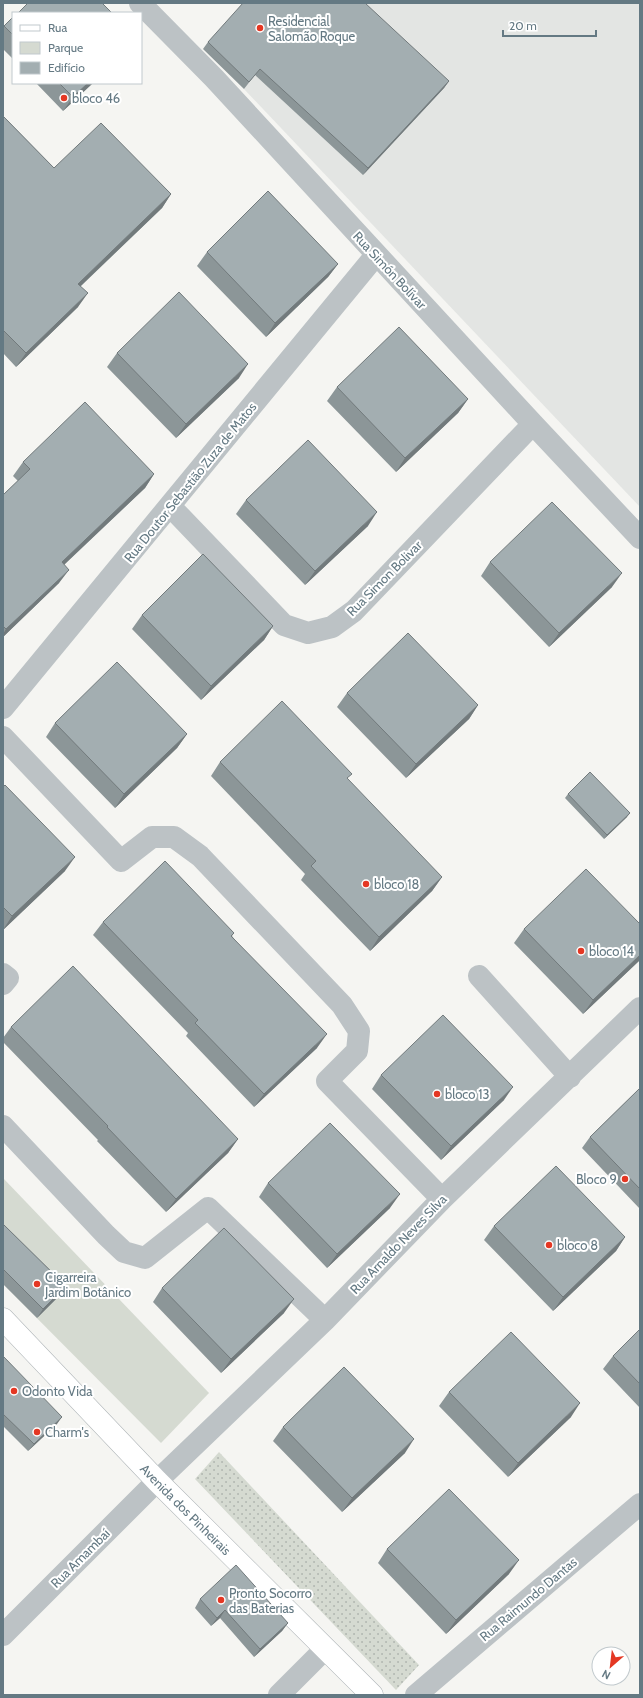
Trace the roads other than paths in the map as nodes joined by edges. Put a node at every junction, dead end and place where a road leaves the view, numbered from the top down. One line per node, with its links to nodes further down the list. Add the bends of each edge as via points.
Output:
1 (140, 3): 2 (street, Rua Simón Bolívar, via 214,78)
2 (376, 255): 3 (street, Rua Simón Bolívar); 4 (street, Rua Doutor Sebastião Zuza de Matos)
3 (533, 424): 4 (street, Rua Simon Bolivar, via 354,611 332,627 308,633 284,625); 5 (street, Rua Simón Bolívar)
4 (170, 506): 6 (street, Rua Doutor Sebastião Zuza de Matos)
5 (640, 538)
6 (3, 708)
7 (3, 736): 14 (street, via 121,861 152,838 174,837 200,856 342,1005 359,1031 357,1051 327,1081)
8 (3, 974): 10 (street, via 8,978)
9 (479, 976): 12 (street)
10 (3, 984)
11 (640, 1008): 12 (street, Rua Arnaldo Neves Silva)
12 (570, 1077): 14 (street, Rua Arnaldo Neves Silva)
13 (3, 1126): 16 (street, via 124,1252 146,1258 208,1208)
14 (442, 1199): 16 (street, Rua Arnaldo Neves Silva)
15 (3, 1319): 17 (main road, Avenida dos Pinheirais)
16 (325, 1320): 17 (street, Rua Arnaldo Neves Silva)
17 (157, 1481): 19 (street, Rua Amambaí); 20 (main road, Avenida dos Pinheirais)
18 (640, 1504): 23 (street, Rua Raimundo Dantas)
19 (3, 1635)
20 (325, 1649): 21 (street); 22 (main road, Avenida dos Pinheirais)
21 (279, 1695)
22 (372, 1695)
23 (416, 1695)

